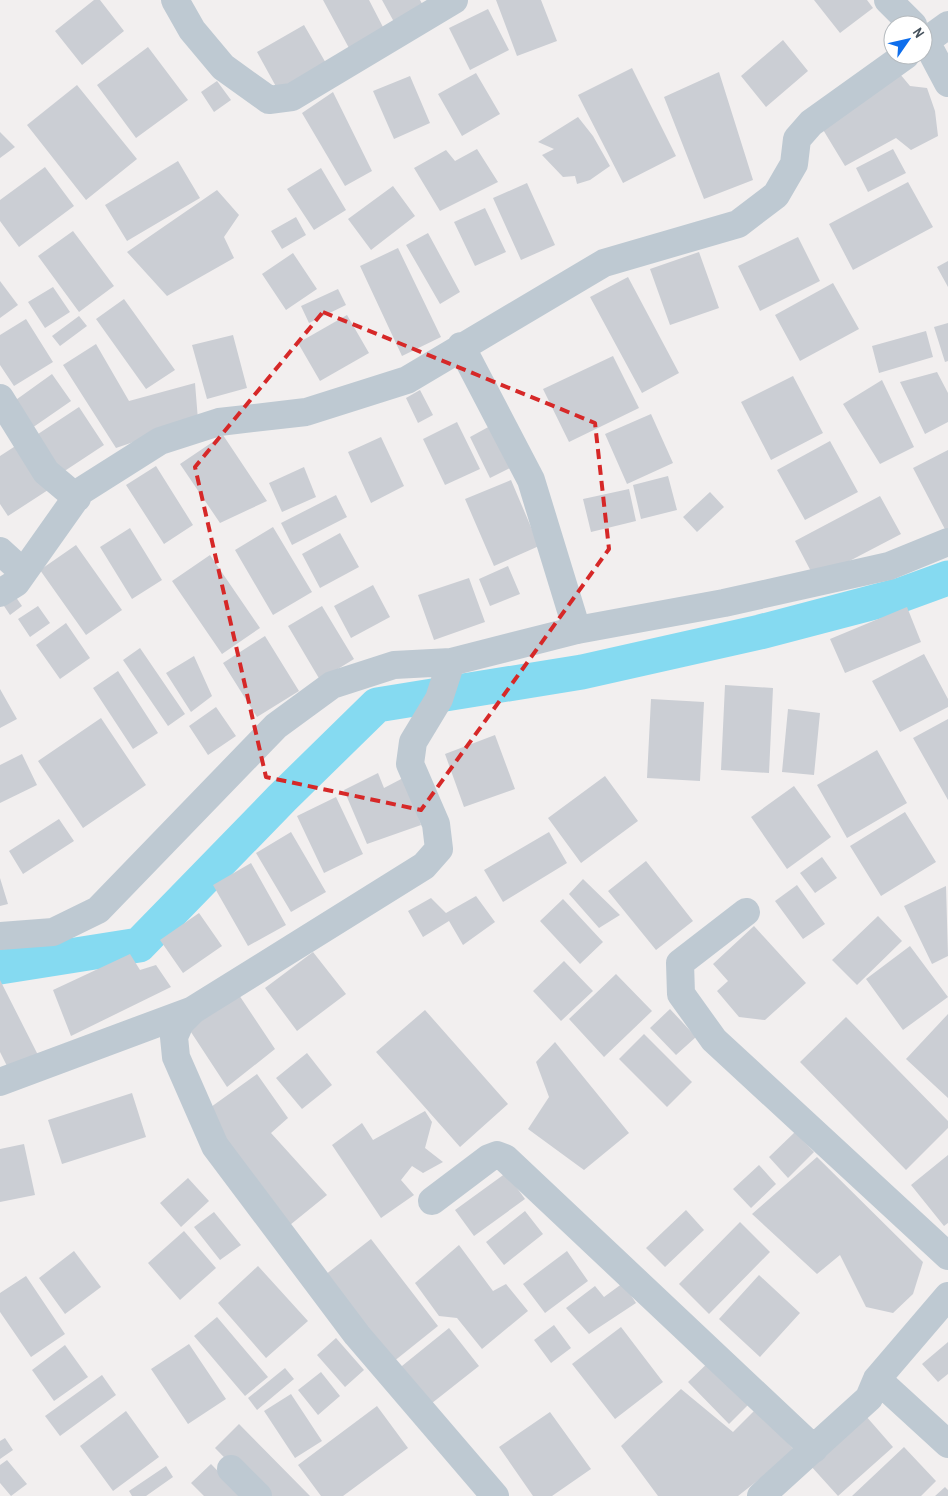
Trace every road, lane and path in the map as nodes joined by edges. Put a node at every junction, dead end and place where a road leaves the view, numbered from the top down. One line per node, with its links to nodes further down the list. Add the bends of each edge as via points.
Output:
1 (175, 0): 2 (street, via 192,30 223,67 269,100 292,97)
2 (454, 0)
3 (888, 0): 4 (street)
4 (902, 15)
5 (933, 55): 7 (street)
6 (887, 65): 8 (street, via 811,123 797,139 794,164 776,195 738,224 604,263)
7 (948, 83)
8 (461, 346): 10 (street, via 407,380 315,409 220,422 160,441 81,492); 15 (street, via 531,480)
9 (0, 398): 10 (street, via 46,472)
10 (77, 498): 13 (street)
11 (948, 542): 15 (street, via 889,566 724,603)
12 (0, 551): 13 (street)
13 (23, 572): 14 (street, via 16,583)
14 (0, 593)
15 (577, 630): 16 (street)
16 (451, 662): 18 (street, via 394,664 332,685 276,726 98,910 53,932); 19 (street, via 438,699 413,742 410,764 436,824 439,849 424,866)
17 (746, 912): 22 (street, via 680,963 681,994 714,1040)
18 (0, 936)
19 (193, 1010): 20 (street); 29 (street, via 180,1023 174,1037 176,1057 216,1146 357,1335)
20 (0, 1082)
21 (432, 1201): 26 (street, via 489,1158 505,1158)
22 (948, 1256)
23 (948, 1296): 24 (street)
24 (877, 1379): 25 (street); 26 (street, via 869,1398)
25 (948, 1444)
26 (814, 1449): 30 (street)
27 (231, 1469): 28 (street)
28 (258, 1496)
29 (495, 1496)
30 (761, 1496)

